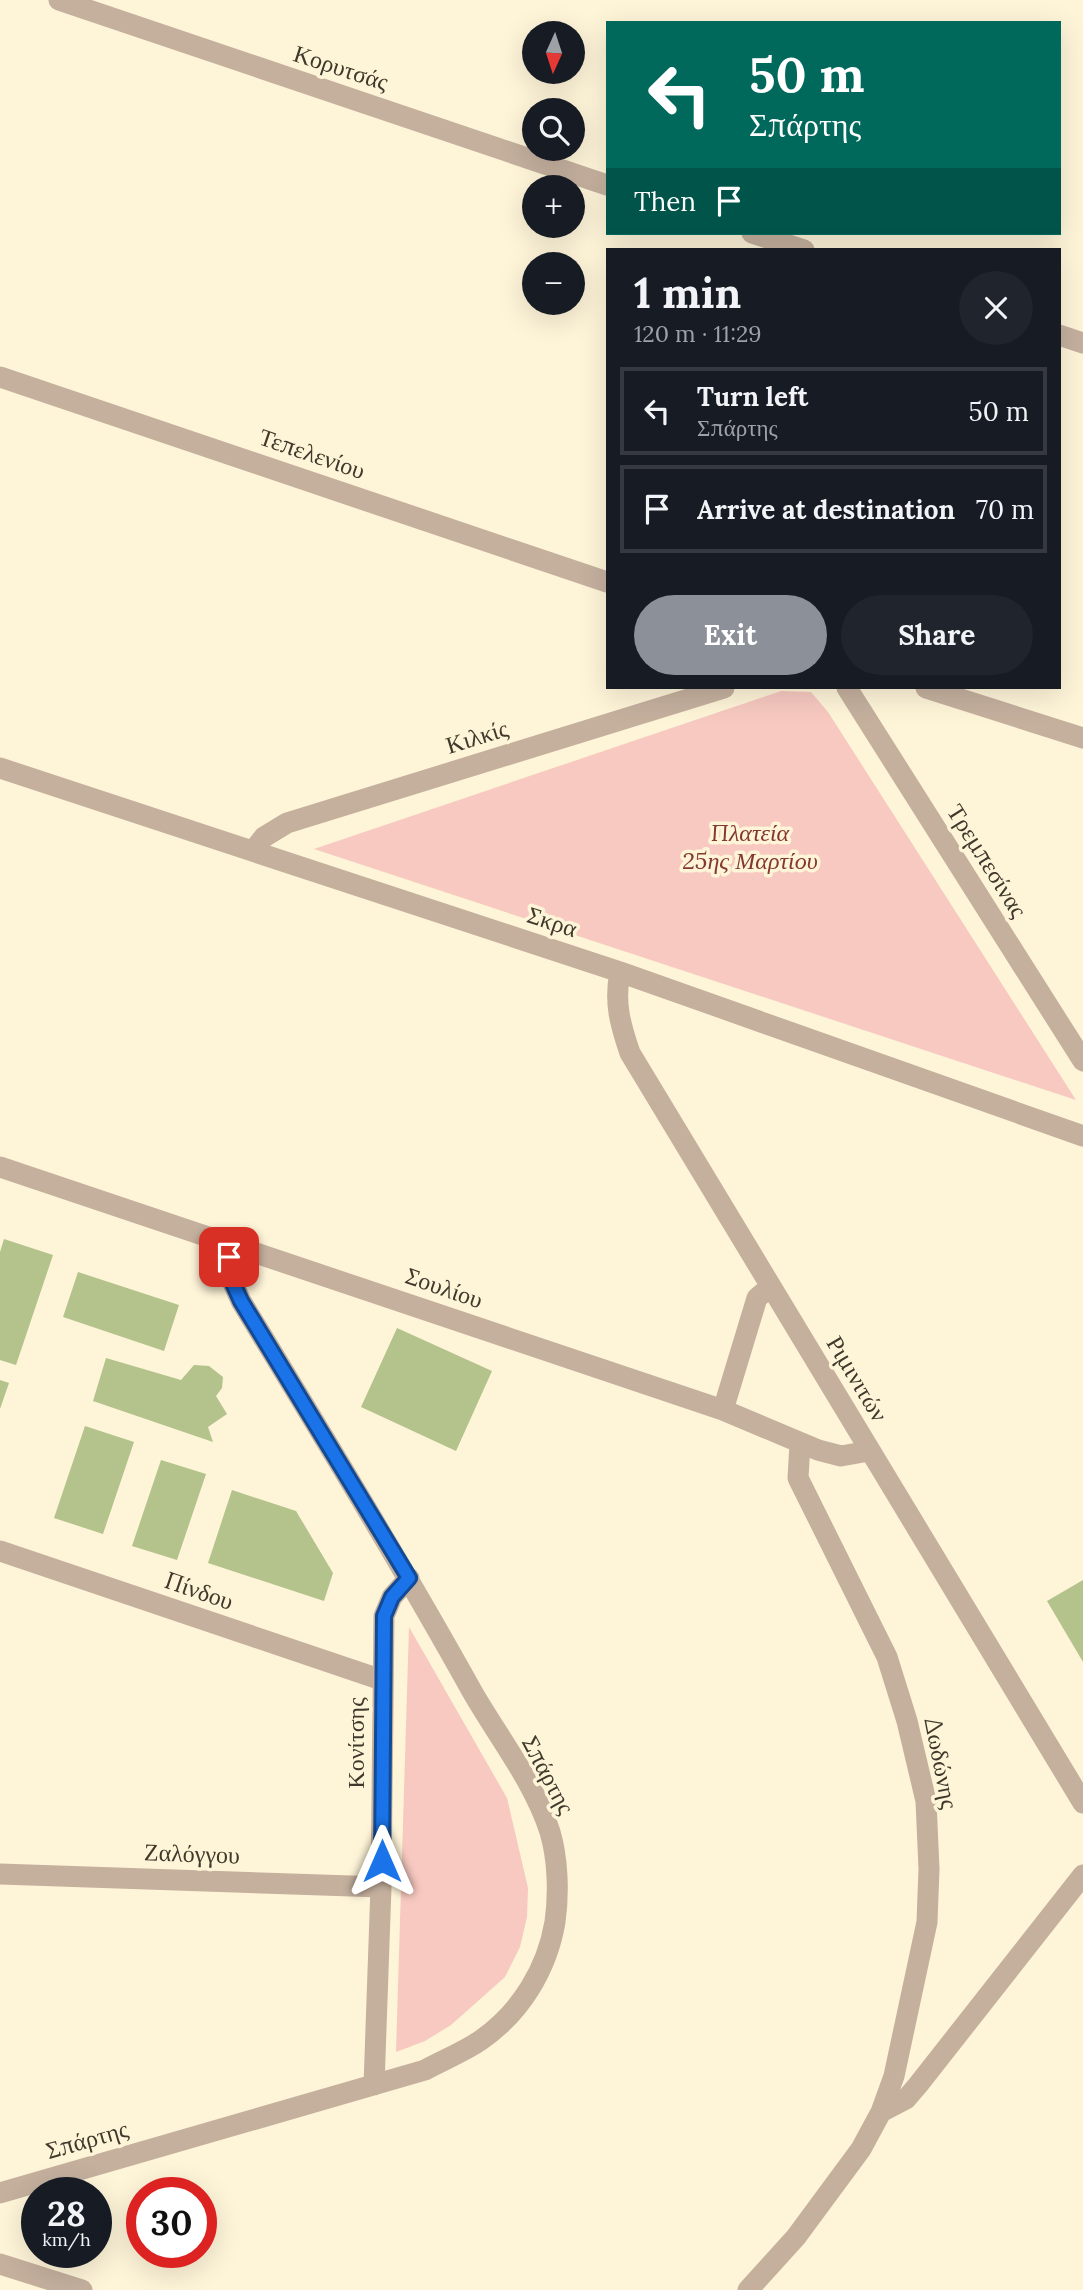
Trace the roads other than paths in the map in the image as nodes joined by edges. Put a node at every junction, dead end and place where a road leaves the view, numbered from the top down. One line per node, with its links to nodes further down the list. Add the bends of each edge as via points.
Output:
1 (59, 0): 2 (street, Κορυτσάς)
2 (606, 185)
3 (758, 235): 4 (street)
4 (798, 248)
5 (1061, 336): 6 (street)
6 (1083, 343)
7 (0, 377): 8 (street, Τεπελενίου)
8 (606, 582)
9 (721, 689): 14 (street, Κιλκίς, via 287,823)
10 (848, 689): 16 (street, Τρεμπεσίνας)
11 (929, 689): 12 (street)
12 (1083, 738)
13 (0, 768): 14 (street, Σκρα)
14 (253, 851): 15 (street, Σκρα)
15 (620, 972): 17 (street, Σκρα); 20 (street, Ριμινιτών, via 615,993 630,1053)
16 (1083, 1061)
17 (1083, 1136)
18 (0, 1167): 19 (street, Σουλίου)
19 (233, 1244): 21 (street, Σουλίου); 25 (street, Σπάρτης, via 228,1272 241,1301)
20 (770, 1287): 21 (street, via 757,1298); 23 (street, Ριμινιτών)
21 (723, 1410): 22 (street, Σουλίου)
22 (800, 1444): 23 (street, Σουλίου, via 841,1455); 32 (street, Δωδώνης, via 798,1478 887,1657 926,1801 927,1922 894,2076)
23 (869, 1451): 27 (street, Ριμινιτών)
24 (0, 1551): 26 (street, Πίνδου)
25 (409, 1578): 26 (street, Κονίτσης, via 392,1597 384,1616); 31 (street, Σπάρτης, via 523,1775 550,1832 557,1877 555,1921 545,1963 520,2004 482,2040 425,2070)
26 (382, 1681): 30 (street, Κονίτσης)
27 (1083, 1803)
28 (0, 1874): 30 (street, Ζαλόγγου)
29 (1083, 1874): 32 (street, via 918,2085 906,2099)
30 (382, 1887): 31 (street, Κονίτσης)
31 (373, 2085): 33 (street, Σπάρτης)
32 (881, 2112): 36 (street, Δωδώνης, via 862,2149 796,2237)
33 (0, 2193)
34 (0, 2264): 35 (street)
35 (82, 2290)
36 (748, 2290)

